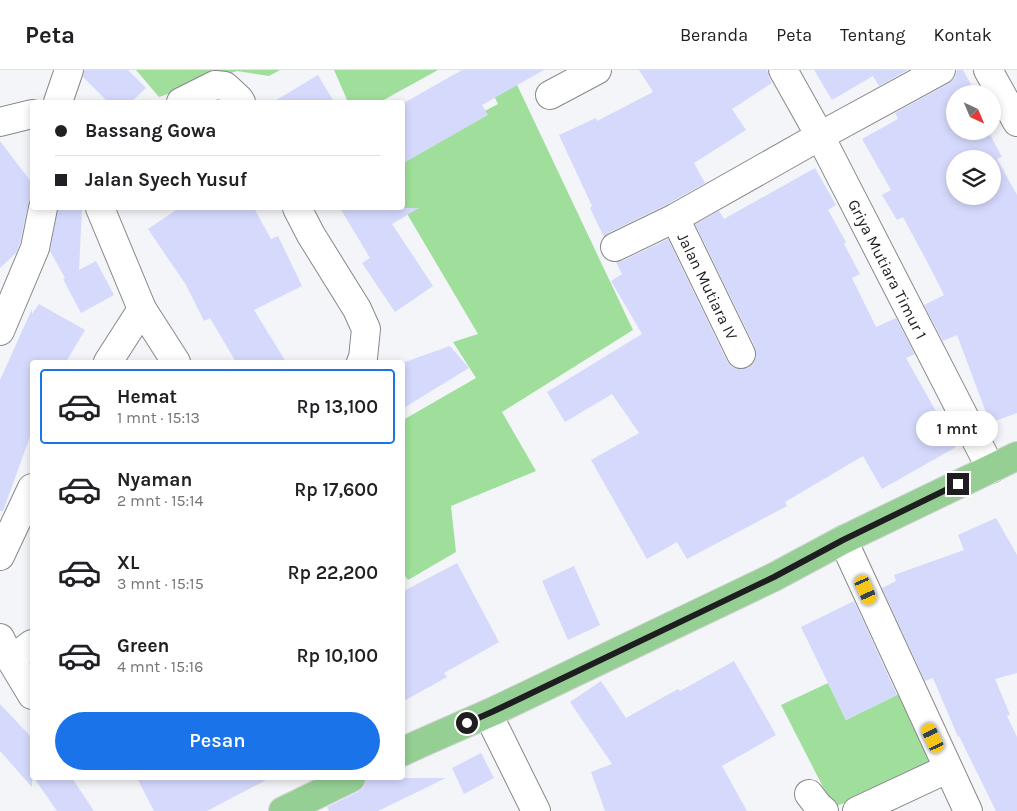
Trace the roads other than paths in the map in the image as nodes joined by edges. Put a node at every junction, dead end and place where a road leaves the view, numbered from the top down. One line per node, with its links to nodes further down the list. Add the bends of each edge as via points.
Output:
1 (69, 70): 7 (street)
2 (598, 70): 6 (street)
3 (783, 70): 13 (street, Griya Mutiara Timur 1)
4 (941, 70): 13 (street)
5 (988, 70): 12 (street)
6 (550, 95)
7 (59, 100)
8 (185, 100): 9 (street, via 216,85 225,86)
9 (240, 100)
10 (30, 114): 11 (street)
11 (0, 122)
12 (1017, 122)
13 (820, 136): 17 (street); 27 (street, Griya Mutiara Timur 1)
14 (43, 210): 19 (street, via 35,248)
15 (101, 210): 20 (street)
16 (298, 210): 25 (street, via 366,329)
17 (675, 218): 18 (street); 22 (street, Jalan Mutiara IV)
18 (615, 246)
19 (6, 301): 21 (street)
20 (142, 309): 23 (street); 24 (street)
21 (0, 331)
22 (741, 354)
23 (109, 360)
24 (175, 360)
25 (362, 360)
26 (1017, 456): 27 (main road)
27 (991, 469): 29 (main road)
28 (30, 492): 30 (street)
29 (843, 540): 34 (main road, via 774,577); 36 (street)
30 (0, 556)
31 (30, 644): 32 (street)
32 (6, 649): 33 (street)
33 (30, 691)
34 (488, 714): 35 (main road); 39 (street)
35 (405, 751)
36 (947, 769): 40 (street); 41 (street)
37 (340, 780): 38 (main road)
38 (283, 811)
39 (536, 811)
40 (857, 811)
41 (968, 811)

